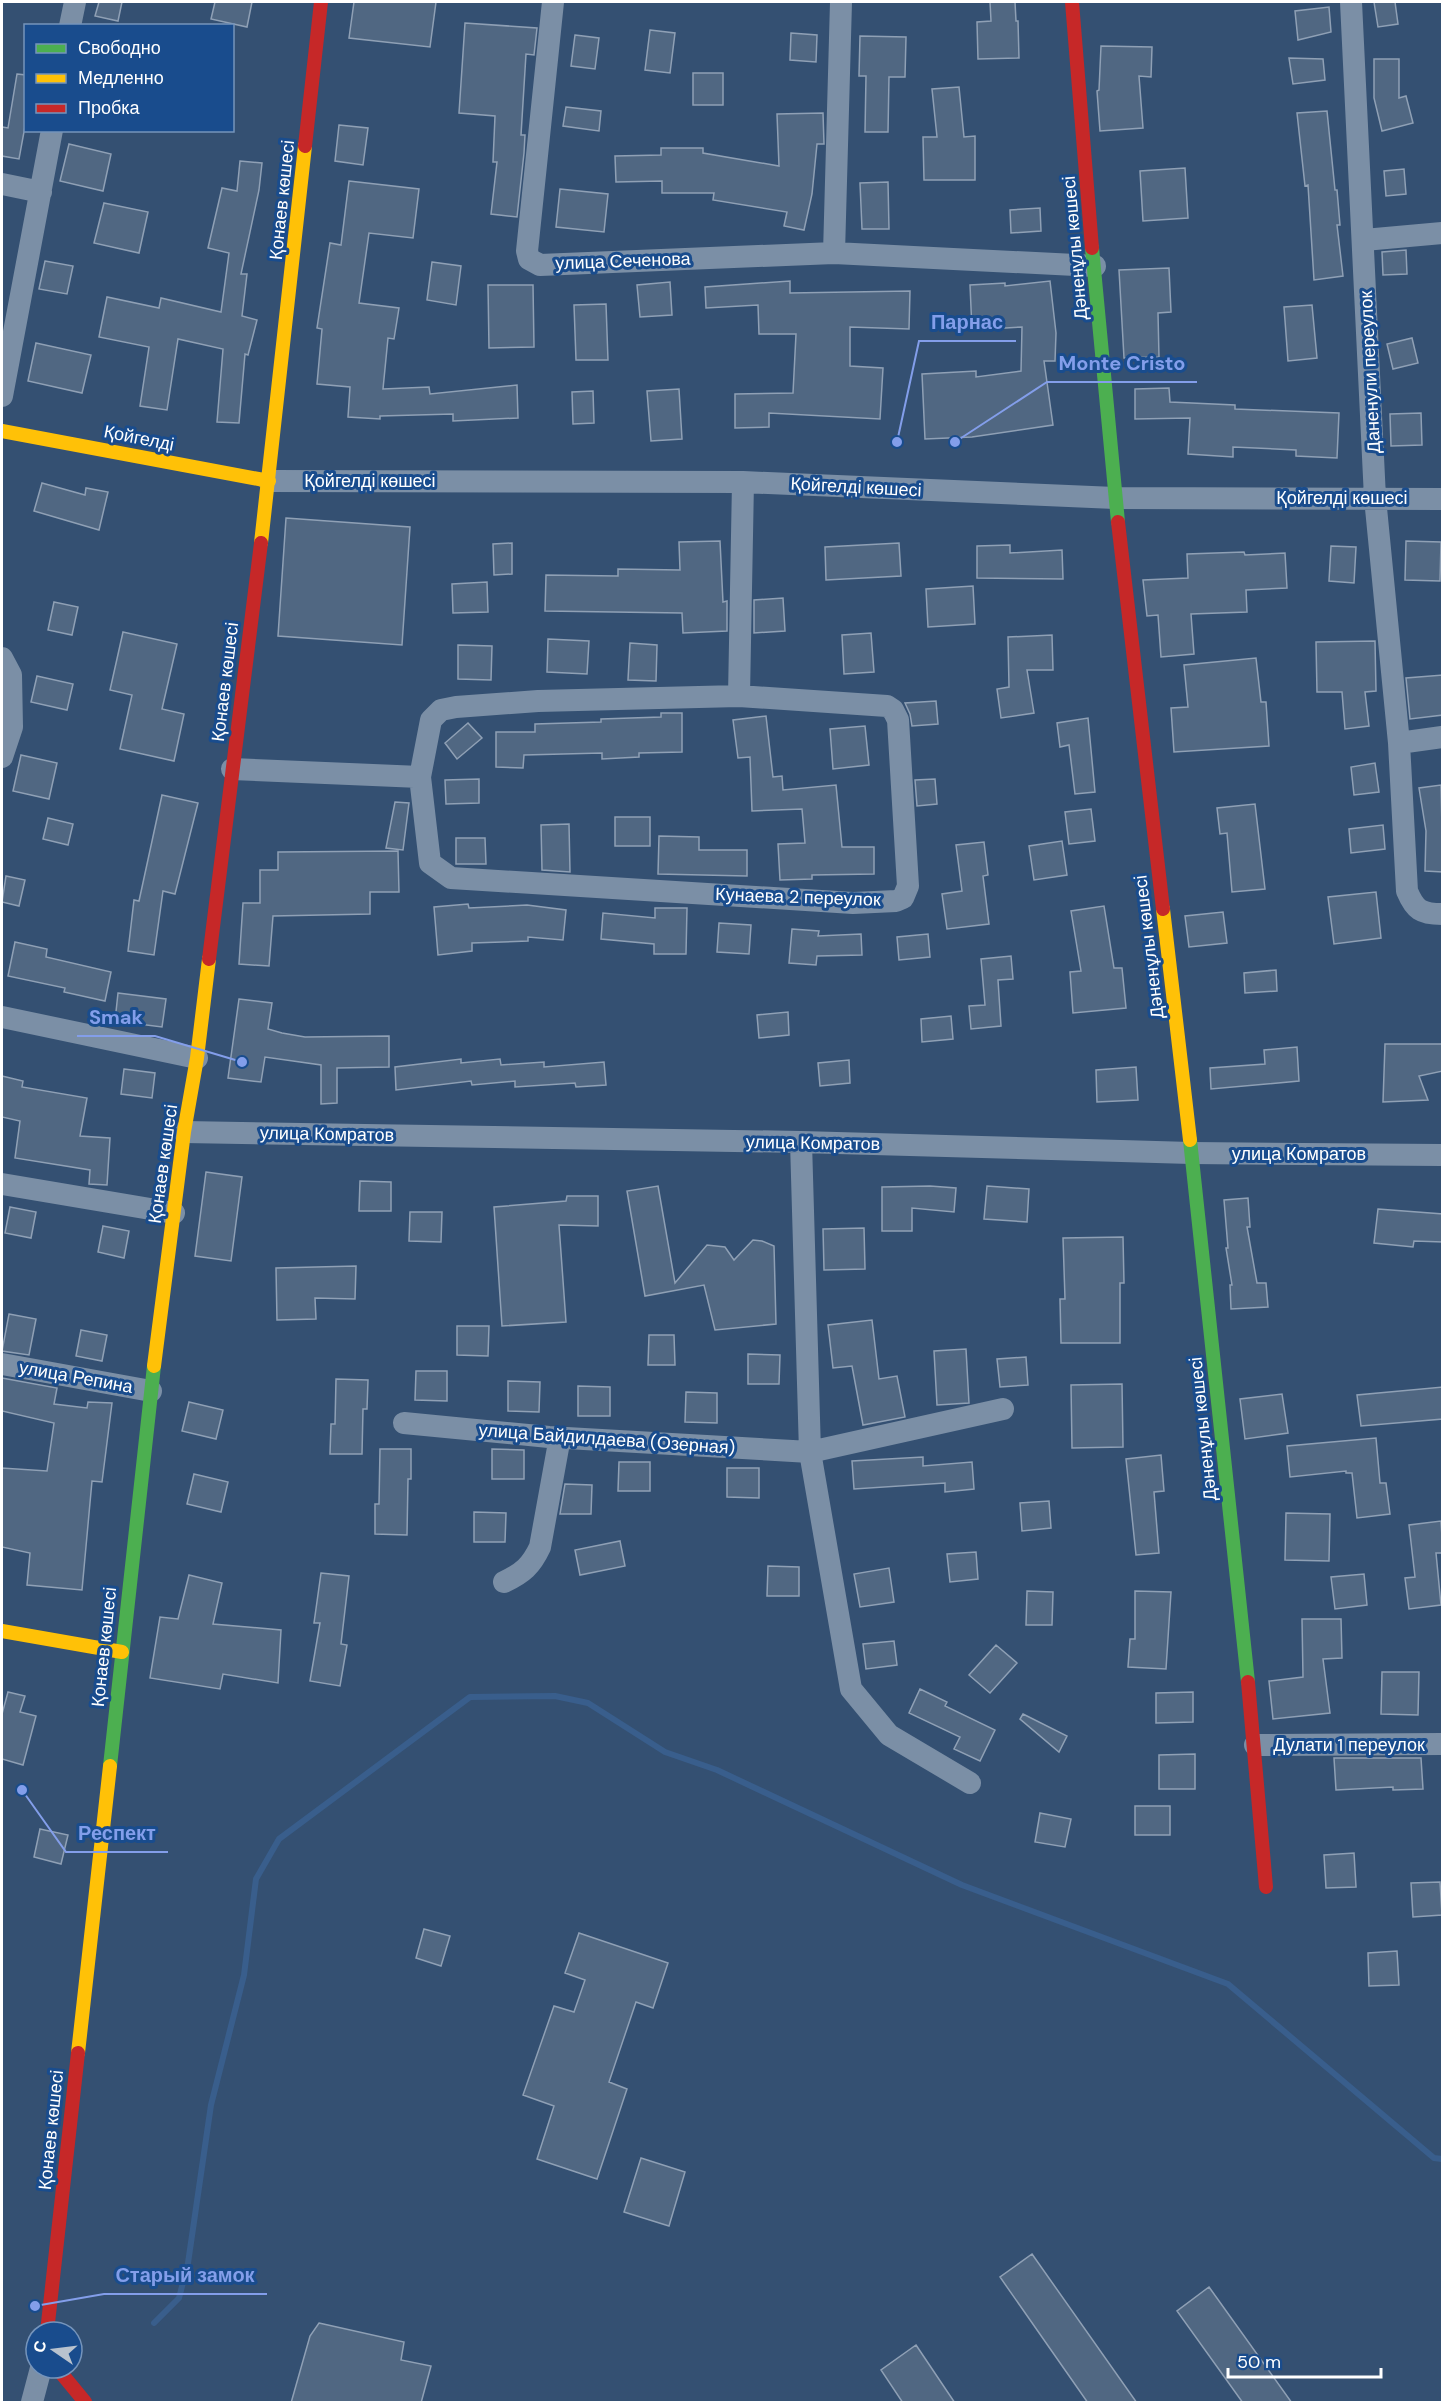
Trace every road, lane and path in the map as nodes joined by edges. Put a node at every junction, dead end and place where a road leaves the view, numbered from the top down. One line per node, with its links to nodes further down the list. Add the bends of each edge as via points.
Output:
1 (75, 2): 7 (street)
2 (321, 2): 17 (main road, Қонаев көшесі)
3 (553, 2): 13 (street, улица Сеченова, via 526,251 529,259 540,264)
4 (841, 2): 13 (street)
5 (1072, 2): 14 (main road, Дәненұлы көшесі)
6 (1352, 2): 12 (street, Даненули переулок)
7 (70, 24)
8 (52, 132): 10 (street)
9 (2, 183): 10 (street)
10 (41, 192): 15 (street)
11 (1443, 233): 12 (street)
12 (1364, 240): 20 (street, Даненули переулок)
13 (834, 253): 14 (street, улица Сеченова)
14 (1095, 266): 19 (main road, Дәненұлы көшесі)
15 (2, 396)
16 (2, 430): 17 (main road, Қойгелді)
17 (269, 481): 18 (street, Қойгелді көшесі); 27 (main road, Қонаев көшесі)
18 (743, 482): 19 (street, Қойгелді көшесі); 23 (street)
19 (1115, 498): 20 (street, Қойгелді көшесі); 34 (main road, Дәненұлы көшесі)
20 (1375, 498): 21 (street, Қойгелді көшесі); 25 (street, Даненули переулок)
21 (1443, 499)
22 (2, 658): 26 (street, via 11,675 12,728)
23 (739, 696): 28 (street, Кунаева 2 переулок, via 538,701 441,710 431,720); 28 (street, Кунаева 2 переулок, via 886,706 893,710 898,720 908,886 903,898 853,903 451,878 430,862)
24 (1443, 737): 25 (street)
25 (1399, 743): 29 (street, Даненули переулок, via 1407,891 1413,905 1427,914)
26 (2, 757)
27 (232, 769): 28 (street); 31 (main road, Қонаев көшесі)
28 (420, 777)
29 (1443, 914)
30 (2, 1017): 31 (street)
31 (197, 1058): 32 (main road, Қонаев көшесі)
32 (184, 1132): 33 (street, улица Комратов); 37 (main road, Қонаев көшесі)
33 (801, 1142): 34 (street, улица Комратов); 43 (street)
34 (1191, 1153): 35 (street, улица Комратов); 48 (main road, Дәненұлы көшесі)
35 (1443, 1155)
36 (2, 1184): 37 (street)
37 (174, 1213): 39 (main road, Қонаев көшесі)
38 (2, 1364): 39 (street, улица Репина)
39 (151, 1390): 46 (main road, Қонаев көшесі)
40 (1003, 1409): 43 (street, улица Байдилдаева (Озерная))
41 (404, 1423): 42 (street, улица Байдилдаева (Озерная))
42 (560, 1437): 43 (street, улица Байдилдаева (Озерная)); 44 (street, via 540,1547 522,1574)
43 (810, 1452): 49 (street, via 851,1689 890,1735)
44 (504, 1582)
45 (2, 1631): 46 (main road)
46 (122, 1652): 51 (main road, Қонаев көшесі)
47 (1443, 1744): 48 (street, Дулати 1 переулок)
48 (1255, 1745): 50 (main road, Дәненұлы көшесі)
49 (970, 1783)
50 (1266, 1887)
51 (48, 2320)
52 (38, 2380): 54 (street)
53 (67, 2380): 55 (main road)
54 (32, 2403)
55 (85, 2403)

